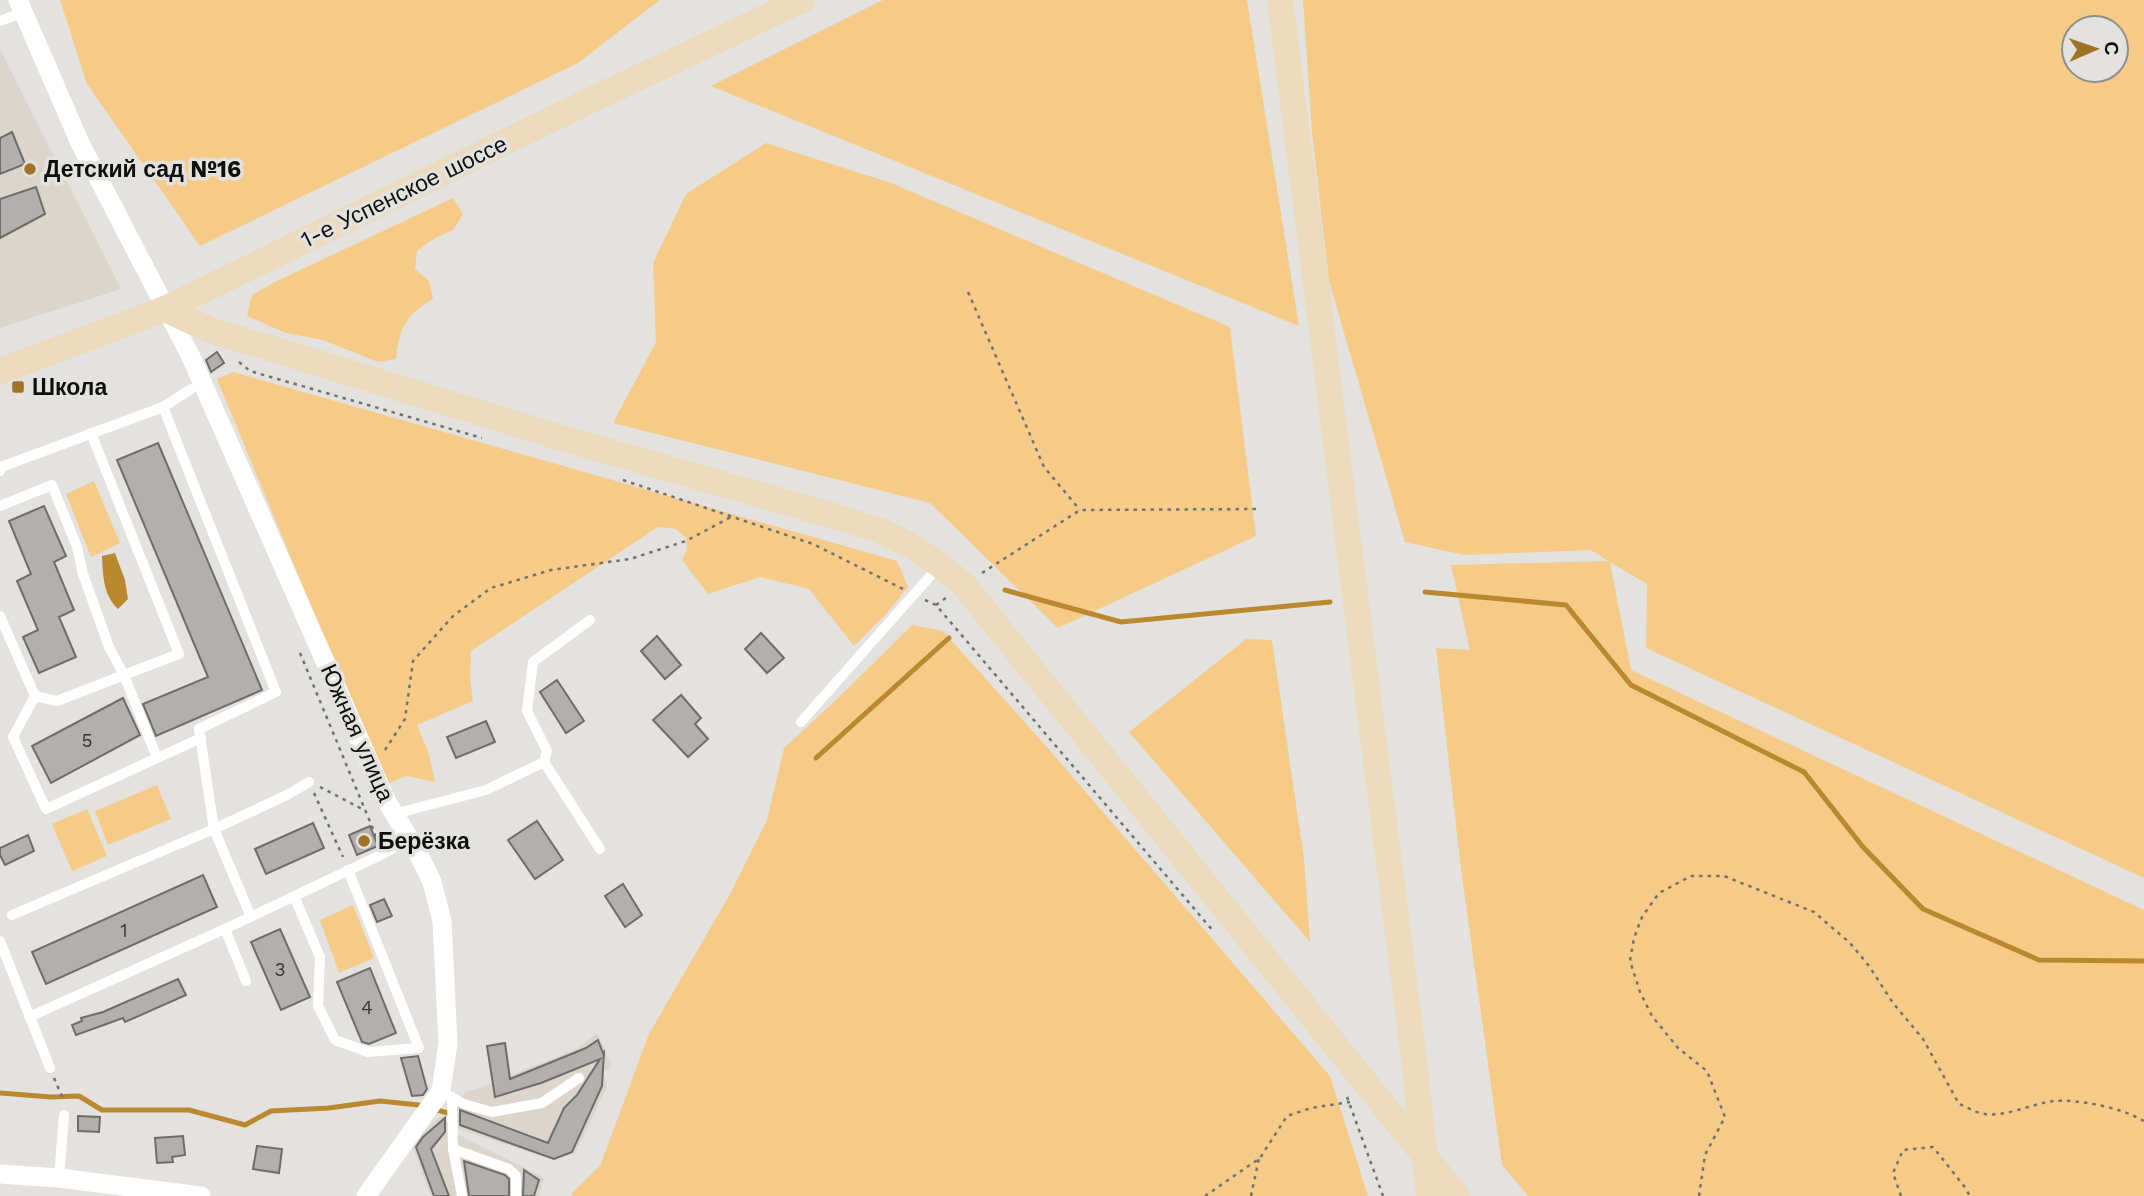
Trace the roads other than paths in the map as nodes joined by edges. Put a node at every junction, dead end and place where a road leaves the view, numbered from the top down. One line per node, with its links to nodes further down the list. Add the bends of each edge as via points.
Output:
1 (802, 0): 5 (main road, 1-е Успенское шоссе)
2 (1280, 2): 35 (main road)
3 (21, 6): 4 (lane); 5 (street, Южная улица, via 80,143)
4 (0, 21)
5 (165, 309): 6 (main road, 1-е Успенское шоссе); 12 (main road, via 210,330 881,531); 22 (street, Южная улица, via 191,357)
6 (0, 370)
7 (191, 389): 8 (lane)
8 (163, 407): 9 (lane); 18 (lane, via 276,692 199,729)
9 (91, 433): 10 (lane); 15 (lane, via 179,654)
10 (0, 471)
11 (0, 506): 15 (lane, via 52,485 109,647)
12 (940, 565): 17 (lane); 37 (main road, via 964,585)
13 (0, 616): 16 (lane)
14 (590, 620): 20 (lane, via 533,662 527,711 547,751)
15 (124, 675): 16 (lane, via 57,701); 19 (lane)
16 (35, 695): 19 (lane, via 13,737 46,808)
17 (801, 722)
18 (201, 738): 19 (lane); 23 (lane)
19 (157, 758)
20 (544, 762): 22 (lane, via 486,790); 25 (lane)
21 (309, 782): 23 (lane)
22 (394, 814): 24 (street, Южная улица)
23 (214, 829): 28 (lane); 29 (lane)
24 (409, 839): 26 (lane); 38 (street, Южная улица, via 432,882 442,921)
25 (600, 849)
26 (348, 870): 27 (lane); 27 (lane, via 419,1048 368,1052 335,1040 318,1006 320,957)
27 (294, 896): 29 (lane)
28 (12, 915)
29 (251, 916): 30 (lane)
30 (225, 929): 32 (lane); 33 (lane)
31 (0, 941): 33 (lane)
32 (246, 981)
33 (29, 1017): 34 (lane)
34 (50, 1068)
35 (1415, 1069): 37 (main road, via 1399,1086); 41 (main road)
36 (579, 1078): 38 (lane, via 542,1103 492,1112)
37 (1353, 1092): 41 (main road)
38 (446, 1094): 40 (lane); 45 (street, Южная улица)
39 (64, 1115): 43 (lane)
40 (453, 1149): 46 (lane); 47 (lane, via 509,1170 516,1176)
41 (1424, 1156): 48 (main road); 49 (main road)
42 (0, 1174): 43 (street)
43 (58, 1178): 44 (street)
44 (201, 1196)
45 (366, 1196)
46 (462, 1196)
47 (516, 1196)
48 (1429, 1196)
49 (1457, 1196)

